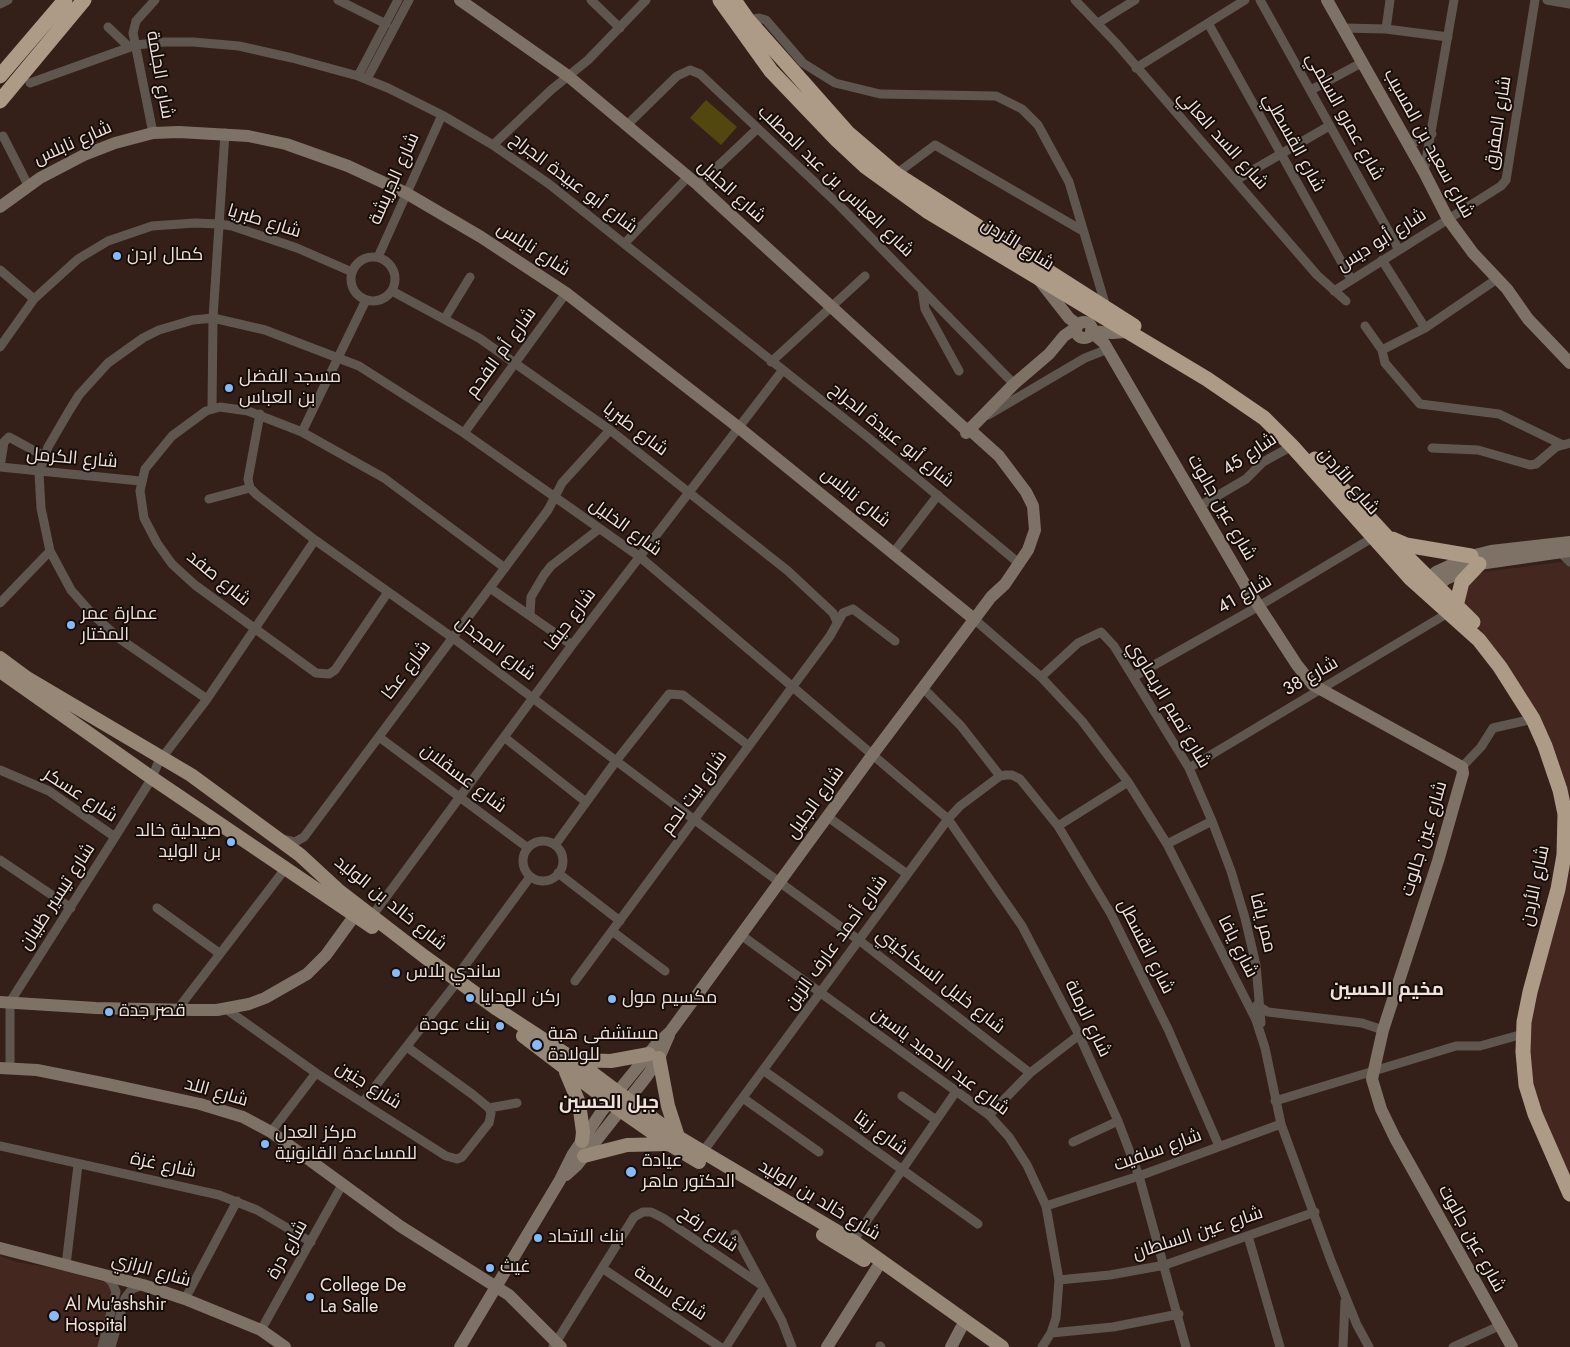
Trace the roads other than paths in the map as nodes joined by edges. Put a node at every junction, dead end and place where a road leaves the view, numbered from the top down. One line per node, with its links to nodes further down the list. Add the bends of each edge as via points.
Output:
1 (8, 0): 22 (street)
2 (84, 0): 41 (highway)
3 (155, 0): 33 (street, شارع الجلمة, via 134,25)
4 (338, 0): 26 (street)
5 (398, 0): 26 (street)
6 (409, 0): 38 (street)
7 (460, 0): 37 (street, شارع الجليل)
8 (590, 0): 29 (street)
9 (646, 0): 29 (street)
10 (720, 0): 46 (highway, شارع الأردن, via 771,71)
11 (734, 0): 24 (highway, شارع الأردن)
12 (1075, 0): 25 (street, شارع السد العالي)
13 (1134, 0): 25 (street)
14 (1244, 0): 27 (street)
15 (1260, 0): 40 (street, شارع عمرو السلمي)
16 (1327, 0): 30 (street, شارع سعيد بن المسيب)
17 (1390, 0): 31 (street)
18 (1454, 0): 32 (street)
19 (1535, 0): 62 (street, شارع المفرق, via 1506,180 1502,186)
20 (1547, 0): 23 (street)
21 (61, 2): 36 (highway)
22 (0, 4)
23 (1570, 4)
24 (748, 20): 46 (highway, شارع الأردن); 64 (street, via 766,20 803,64 835,83 864,92 894,95 996,96 1022,109 1038,125 1056,154 1069,182)
25 (1098, 23): 35 (street, شارع السد العالي)
26 (386, 24): 38 (street)
27 (1208, 24): 35 (street); 53 (street, شارع القسطلي)
28 (108, 27): 33 (street)
29 (620, 28): 37 (street)
30 (1343, 28): 31 (street); 34 (street, شارع سعيد بن المسيب)
31 (1386, 29): 32 (street)
32 (1448, 37): 49 (street)
33 (133, 46): 38 (street, شارع أبو عبيدة الجراح, via 164,42 239,46); 39 (street, شارع أبو عبيدة الجراح); 47 (street, شارع الجلمة)
34 (1363, 62): 40 (street); 52 (street, شارع سعيد بن المسيب)
35 (1136, 68): 57 (street, شارع السد العالي)
36 (0, 76)
37 (568, 76): 43 (street, شارع الجليل); 51 (street)
38 (362, 77): 42 (street, شارع أبو عبيدة الجراح)
39 (30, 83)
40 (1311, 90): 44 (street, شارع عمرو السلمي)
41 (0, 101)
42 (442, 115): 51 (street, شارع أبو عبيدة الجراح); 60 (street, شارع الجريشة)
43 (627, 126): 45 (street, شارع العباس بن عبد المطلب, via 672,80 690,70 700,74); 56 (street, شارع الجليل)
44 (1329, 126): 53 (street); 66 (street, شارع عمرو السلمي)
45 (757, 129): 59 (street); 77 (street, شارع العباس بن عبد المطلب, via 839,205)
46 (836, 129): 55 (highway, شارع الأردن, via 848,133); 75 (highway, شارع الأردن, via 866,167 927,211)
47 (153, 133): 48 (street, شارع نابلس); 58 (street, شارع نابلس, via 98,148)
48 (225, 133): 60 (street, شارع نابلس, via 316,153); 63 (street)
49 (1432, 134): 52 (street); 54 (street)
50 (2, 136): 58 (street)
51 (493, 145): 65 (street, شارع أبو عبيدة الجراح)
52 (1409, 145): 54 (street, شارع سعيد بن المسيب)
53 (1281, 155): 57 (street); 73 (street, شارع القسطلي)
54 (1424, 172): 62 (street, شارع سعيد بن المسيب)
55 (896, 174): 64 (street, via 935,145); 84 (highway, شارع الأردن)
56 (688, 177): 59 (street, شارع الجليل); 65 (street)
57 (1236, 180): 78 (street, شارع السد العالي)
58 (28, 185): 61 (street, شارع نابلس)
59 (698, 185): 83 (street, شارع الجليل)
60 (406, 193): 67 (street, شارع الجريشة); 79 (street, شارع نابلس, via 482,237)
61 (0, 207)
62 (1448, 219): 66 (street, شارع أبو ديس); 74 (street, شارع سعيد بن المسيب)
63 (218, 224): 70 (street, شارع طبريا, via 297,248); 80 (street, شارع طبريا, via 152,226 122,235 78,259); 85 (street)
64 (1082, 231): 84 (street)
65 (625, 243): 95 (street, شارع أبو عبيدة الجراح)
66 (1399, 250): 68 (street, شارع أبو ديس)
67 (378, 257): 70 (street, via 362,260); 76 (street, via 394,270)
68 (1382, 260): 73 (street, شارع أبو ديس); 88 (street)
69 (0, 270): 80 (street)
70 (352, 272): 81 (street, via 353,289)
71 (865, 276): 83 (street)
72 (470, 277): 86 (street)
73 (1351, 279): 78 (street, شارع أبو ديس)
74 (1497, 279): 88 (street); 97 (street, شارع سعيد بن المسيب, via 1528,319)
75 (1040, 281): 89 (street, شارع عين جالوت); 90 (highway, شارع الأردن)
76 (392, 290): 81 (street, via 381,300); 86 (street, شارع طبريا)
77 (922, 290): 99 (street, via 925,309); 100 (street, شارع العباس بن عبد المطلب)
78 (1334, 291): 82 (street, شارع السد العالي)
79 (566, 293): 96 (street, شارع أم الفحم); 103 (street, شارع نابلس)
80 (34, 299): 91 (street, شارع طبريا)
81 (366, 300): 94 (street)
82 (1346, 302)
83 (830, 306): 95 (street); 104 (street, شارع الجليل)
84 (1106, 307): 122 (highway, شارع الأردن, via 1264,411 1290,433)
85 (213, 318): 94 (street, شارع الخليل, via 265,330); 101 (street); 111 (street, via 192,320 159,330 108,363 79,395)
86 (445, 318): 96 (street, شارع طبريا)
87 (1366, 326): 92 (street)
88 (1425, 328): 92 (street)
89 (1084, 332): 90 (street); 93 (street, شارع عين جالوت, via 1102,340); 100 (street, via 1064,336 1049,354)
90 (1126, 332): 109 (highway, شارع الأردن, via 1242,401)
91 (0, 347)
92 (1382, 350): 108 (street, via 1385,363 1420,404 1499,414)
93 (1107, 352): 104 (street, via 1085,358); 120 (street, شارع عين جالوت)
94 (338, 356): 106 (street); 107 (street, شارع الخليل, via 386,382)
95 (771, 362): 98 (street, شارع أبو عبيدة الجراح)
96 (517, 363): 105 (street, شارع طبريا); 107 (street, شارع أم الفحم)
97 (1570, 364)
98 (782, 370): 103 (street, شارع حيفا); 117 (street, شارع أبو عبيدة الجراح)
99 (959, 371)
100 (1014, 384): 104 (street)
101 (212, 408): 102 (street, via 233,408); 114 (street, via 193,418 162,446)
102 (260, 414): 106 (street); 115 (street, via 248,479)
103 (738, 427): 116 (street, شارع حيفا); 126 (street, شارع نابلس)
104 (969, 428): 129 (street, شارع الجليل, via 1014,481 1029,509 1028,539); 135 (street, شارع الجليل, via 1003,460 1033,506 1034,536 1028,550)
105 (610, 430): 116 (street, شارع طبريا); 118 (street, شارع عكا, via 562,483)
106 (302, 432): 131 (street, via 384,478)
107 (464, 433): 118 (street, شارع الخليل)
108 (1566, 444): 110 (street, via 1530,465 1478,450)
109 (1292, 446): 120 (street, شارع 45, via 1263,462 1246,480); 122 (highway, شارع الأردن)
110 (1432, 448)
111 (44, 456): 112 (street, via 9,438 4,442); 113 (street)
112 (0, 467): 113 (street, شارع الكرمل)
113 (39, 473): 114 (street, شارع الكرمل); 125 (street, via 41,508)
114 (140, 481): 142 (street, شارع صفد, via 144,518 156,543 172,564 194,585)
115 (250, 488): 119 (street); 123 (street, شارع المجدل)
116 (690, 491): 128 (street, شارع حيفا); 141 (street, شارع طبريا, via 788,571 832,613)
117 (938, 495): 126 (street); 129 (street, شارع أبو عبيدة الجراح)
118 (555, 498): 121 (street, شارع الخليل); 131 (street, شارع عكا)
119 (209, 499)
120 (1200, 506): 137 (street, شارع عين جالوت)
121 (599, 528): 128 (street, شارع الخليل); 139 (street, via 551,566 531,597)
122 (1379, 537): 130 (highway); 132 (highway, شارع الأردن, via 1411,579); 137 (street, شارع 41)
123 (315, 540): 134 (street, شارع المجدل); 142 (street, شارع تيسير ظبيان)
124 (1570, 542): 127 (street)
125 (50, 551): 136 (street); 157 (street, via 67,585 93,615 120,639)
126 (894, 552): 140 (street, شارع نابلس)
127 (1559, 553): 130 (street)
128 (640, 556): 145 (street, شارع حيفا); 153 (street, شارع الخليل)
129 (1015, 560): 135 (street, شارع الجليل, via 995,586)
130 (1475, 560): 132 (street, via 1462,571); 138 (highway)
131 (505, 568): 133 (street, شارع عكا)
132 (1429, 586): 138 (highway, شارع الأردن)
133 (490, 588): 139 (street); 143 (street, شارع عكا)
134 (388, 592): 142 (street, شارع صفد, via 346,656 329,674 316,673); 143 (street, شارع المجدل)
135 (992, 597): 140 (street, شارع الجليل)
136 (0, 604)
137 (1259, 606): 151 (street, شارع 41); 155 (street, شارع عين جالوت, via 1296,665)
138 (1452, 609): 155 (street, شارع 38); 158 (highway, شارع الأردن, via 1510,681); 175 (highway, شارع الأردن, via 1477,627 1532,705 1555,754)
139 (530, 615): 145 (street)
140 (974, 619): 150 (street, شارع يافا); 154 (street, شارع الجليل)
141 (837, 622): 144 (street, via 844,612 853,609); 153 (street, شارع بيت لحم)
142 (255, 629): 157 (street, شارع تيسير ظبيان)
143 (452, 638): 156 (street, شارع المجدل); 159 (street, شارع عكا)
144 (896, 641)
145 (572, 645): 156 (street, شارع حيفا)
146 (0, 650): 152 (street, شارع خالد بن الوليد)
147 (0, 658): 152 (main road, شارع خالد بن الوليد)
148 (0, 671): 152 (main road, شارع خالد بن الوليد)
149 (0, 676): 152 (street, شارع خالد بن الوليد)
150 (1041, 677): 151 (street, شارع تميم الريماوي, via 1078,643 1101,632); 172 (street, شارع يافا, via 1082,721)
151 (1133, 677): 168 (street, شارع تميم الريماوي)
152 (25, 682): 162 (main road, شارع خالد بن الوليد); 167 (main road, شارع خالد بن الوليد)
153 (793, 687): 161 (street, شارع بيت لحم); 163 (street, شارع الخليل)
154 (923, 688): 163 (street, شارع الجليل); 170 (street, via 961,726)
155 (1319, 690): 166 (street, شارع عين جالوت); 168 (street, شارع 38)
156 (533, 698): 160 (street, شارع حيفا); 165 (street, شارع المجدل)
157 (207, 700): 164 (street, شارع تيسير ظبيان)
158 (1533, 719): 166 (street, via 1493,728); 213 (highway, شارع الأردن, via 1558,781 1566,833 1558,889 1532,983)
159 (379, 737): 173 (street, شارع عسقلان); 181 (street, شارع عكا, via 304,837 295,842)
160 (504, 737): 173 (street, شارع حيفا); 174 (street)
161 (749, 746): 165 (street, via 683,695 669,694); 178 (street, شارع بيت لحم)
162 (149, 752): 164 (main road, شارع خالد بن الوليد); 167 (main road, via 148,763)
163 (873, 754): 176 (street, شارع الجليل); 177 (street, شارع الرملة)
164 (164, 758): 171 (street, شارع تيسير ظبيان); 181 (main road, شارع خالد بن الوليد)
165 (616, 761): 174 (street); 178 (street, شارع المجدل)
166 (1462, 767): 212 (street, شارع عين جالوت, via 1438,861)
167 (139, 768): 171 (main road, شارع خالد بن الوليد)
168 (1189, 768): 179 (street, شارع تميم الريماوي)
169 (0, 770): 182 (street, شارع عسكر, via 53,793)
170 (1000, 776): 177 (street, شارع أحمد عارف الزين); 180 (street, شارع القسطل, via 1016,777)
171 (152, 778): 182 (street, شارع تيسير ظبيان); 189 (main road, شارع خالد بن الوليد)
172 (1128, 782): 180 (street); 183 (street, شارع يافا)
173 (460, 798): 185 (street, شارع عسقلان); 197 (street, شارع حيفا)
174 (586, 802): 184 (street)
175 (1570, 807)
176 (828, 816): 191 (street); 193 (street, شارع الجليل)
177 (948, 819): 191 (street, شارع أحمد عارف الزين); 214 (street, شارع الرملة, via 1022,926)
178 (696, 821): 193 (street, شارع المجدل); 198 (street, شارع بيت لحم)
179 (1212, 821): 183 (street); 209 (street, ممر يافا, via 1241,903 1256,964)
180 (1058, 826): 241 (street, شارع القسطل, via 1111,914 1168,1029)
181 (274, 836): 186 (main road, شارع خالد بن الوليد)
182 (116, 838): 194 (street, شارع تيسير ظبيان)
183 (1167, 844): 208 (street, شارع يافا)
184 (554, 845): 185 (street, via 540,841); 190 (street, via 562,855 562,868)
185 (528, 848): 192 (street, via 522,863)
186 (300, 855): 189 (main road, via 297,866); 197 (main road, شارع خالد بن الوليد)
187 (0, 860): 194 (street)
188 (1570, 866): 247 (highway, شارع الأردن, via 1535,1000 1529,1046 1540,1104)
189 (285, 869): 196 (main road, شارع خالد بن الوليد); 202 (street)
190 (558, 873): 192 (street, via 545,881); 198 (street)
191 (907, 874): 201 (street, شارع أحمد عارف الزين)
192 (530, 877): 205 (street)
193 (780, 882): 200 (street, شارع الجليل); 201 (street, شارع خليل السكاكيني)
194 (71, 908): 207 (street, شارع تيسير ظبيان)
195 (158, 908): 202 (street)
196 (355, 915): 205 (main road, شارع خالد بن الوليد); 210 (street, via 326,955 307,974 264,998)
197 (372, 916): 205 (main road, شارع خالد بن الوليد)
198 (620, 921): 199 (street, شارع بيت لحم)
199 (612, 931): 203 (street); 204 (street, شارع بيت لحم)
200 (741, 935): 206 (street, شارع عبد الحميد ياسين); 217 (street, شارع الجليل)
201 (860, 941): 206 (street, شارع أحمد عارف الزين); 223 (street, شارع خليل السكاكيني)
202 (219, 953): 211 (street)
203 (665, 971)
204 (575, 981)
205 (454, 982): 216 (street); 218 (main road, شارع خالد بن الوليد)
206 (821, 992): 220 (street, شارع أحمد عارف الزين); 224 (street, شارع عبد الحميد ياسين)
207 (5, 1002): 211 (street); 219 (street)
208 (1247, 1002): 209 (street); 215 (street, شارع يافا)
209 (1258, 1006): 212 (street, via 1268,1012 1362,1023); 215 (street, ممر يافا)
210 (226, 1009): 211 (street); 222 (street, شارع جنين)
211 (177, 1010)
212 (1383, 1030): 221 (street, شارع عين جالوت)
213 (1523, 1034): 221 (street, via 1480,1046 1456,1046); 251 (highway, شارع الأردن, via 1526,1085 1546,1142)
214 (1080, 1035): 223 (street); 234 (street, شارع الرملة)
215 (1262, 1036): 228 (street, شارع يافا)
216 (407, 1047): 229 (street); 231 (street)
217 (654, 1056): 218 (main road); 227 (street, شارع الجليل); 238 (main road, via 668,1106)
218 (570, 1064): 227 (main road, شارع خالد بن الوليد); 237 (main road, via 579,1103)
219 (5, 1068): 236 (street, شارع اللد, via 37,1070 200,1104 232,1112)
220 (763, 1070): 226 (street, شارع أحمد عارف الزين); 246 (street, شارع زيتا)
221 (1372, 1072): 228 (street); 273 (street, شارع عين جالوت, via 1373,1088 1381,1109)
222 (316, 1073): 229 (street, شارع جنين); 236 (street)
223 (1030, 1073): 232 (street)
224 (955, 1092): 232 (street, شارع عبد الحميد ياسين); 233 (street)
225 (902, 1096): 233 (street)
226 (743, 1098): 242 (street); 243 (street, شارع أحمد عارف الزين)
227 (619, 1101): 237 (street); 238 (main road, شارع خالد بن الوليد); 244 (street)
228 (1275, 1101): 235 (street, شارع يافا)
229 (363, 1102): 231 (street, شارع جنين, via 446,1156 457,1158 468,1151 489,1123)
230 (517, 1103): 231 (street)
231 (489, 1108)
232 (989, 1116): 253 (street, شارع عبد الحميد ياسين, via 1005,1131 1027,1165)
233 (936, 1120): 246 (street)
234 (1118, 1121): 239 (street); 248 (street, شارع الرملة)
235 (1281, 1124): 241 (street, شارع سلفيت); 254 (street, شارع يافا)
236 (271, 1132): 250 (street, شارع اللد)
237 (582, 1141): 249 (street)
238 (673, 1141): 243 (main road, شارع خالد بن الوليد); 244 (main road, via 626,1145); 264 (main road, شارع خالد بن الوليد)
239 (1073, 1142)
240 (0, 1146): 245 (street, شارع غزة)
241 (1219, 1146): 248 (street, شارع سلفيت)
242 (819, 1152)
243 (702, 1153): 258 (main road, شارع خالد بن الوليد)
244 (584, 1156): 249 (street)
245 (78, 1165): 252 (street, شارع غزة, via 193,1188); 261 (street)
246 (902, 1169): 255 (street, شارع زيتا); 258 (street)
247 (1570, 1175)
248 (1139, 1176): 253 (street, شارع سلفيت); 262 (street, شارع الرملة)
249 (560, 1180): 268 (street)
250 (342, 1185): 259 (street, شارع درة); 268 (street, شارع اللد)
251 (1570, 1194)
252 (237, 1201): 259 (street, شارع غزة); 271 (street)
253 (1046, 1206): 266 (street, شارع عبد الحميد ياسين)
254 (1315, 1212): 257 (street, شارع عين السلطان); 270 (street, شارع يافا)
255 (978, 1224)
256 (735, 1234): 269 (street)
257 (1248, 1236): 262 (street, شارع عين السلطان); 291 (street)
258 (853, 1241): 288 (main road, شارع خالد بن الوليد)
259 (311, 1242): 275 (street, شارع درة)
260 (0, 1248): 261 (street, شارع الرازي)
261 (66, 1265): 265 (street, شارع الرازي)
262 (1165, 1265): 266 (street, شارع عين السلطان); 272 (street, شارع الرملة)
263 (602, 1268): 269 (street, شارع رفح, via 634,1217 646,1211 663,1218); 277 (street, شارع رفح); 282 (street, شارع سلمة)
264 (877, 1268): 274 (main road, شارع خالد بن الوليد); 285 (street)
265 (106, 1276): 267 (street, شارع الرازي); 278 (street, via 116,1292)
266 (1059, 1280): 276 (street, شارع عبد الحميد ياسين, via 1058,1308)
267 (143, 1285): 271 (street, شارع الرازي); 279 (street, via 132,1289 125,1298)
268 (496, 1286): 277 (street, شارع اللد, via 515,1300); 281 (street)
269 (761, 1286): 283 (street); 284 (street, via 782,1321)
270 (1344, 1294): 292 (street); 293 (street, شارع يافا)
271 (185, 1299): 275 (street, شارع الرازي)
272 (1179, 1314): 276 (street, via 1113,1327); 290 (street, شارع الرملة)
273 (1499, 1326): 294 (street); 295 (street, شارع عين جالوت)
274 (961, 1328): 286 (street); 287 (main road, شارع خالد بن الوليد)
275 (261, 1330): 280 (street, شارع الرازي)
276 (1051, 1333): 289 (street, شارع عبد الحميد ياسين)
277 (557, 1345)
278 (102, 1347)
279 (111, 1347)
280 (285, 1347)
281 (460, 1347)
282 (720, 1347)
283 (726, 1347)
284 (792, 1347)
285 (827, 1347)
286 (951, 1347)
287 (988, 1347)
288 (1002, 1347)
289 (1042, 1347)
290 (1186, 1347)
291 (1280, 1347)
292 (1343, 1347)
293 (1369, 1347)
294 (1453, 1347)
295 (1512, 1347)

